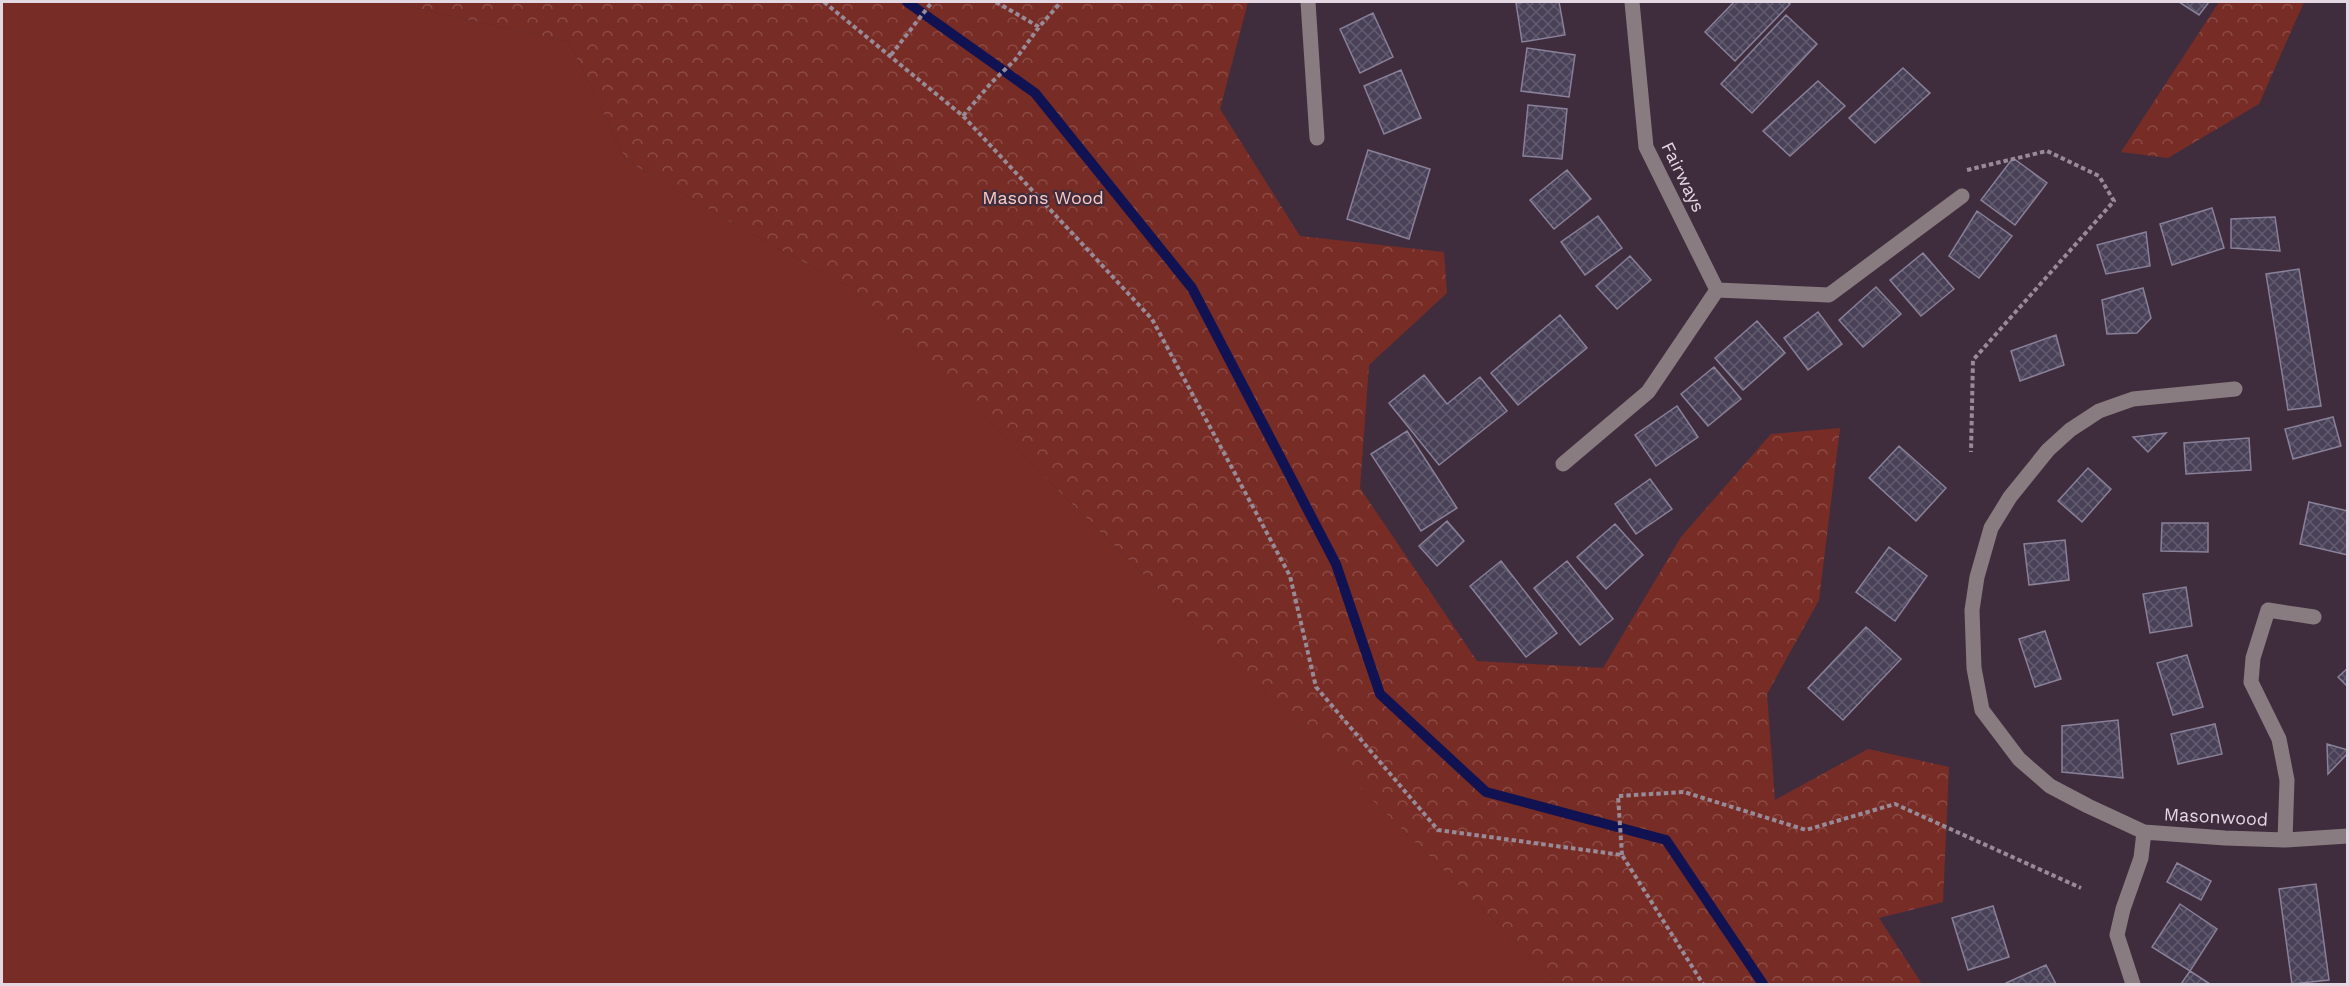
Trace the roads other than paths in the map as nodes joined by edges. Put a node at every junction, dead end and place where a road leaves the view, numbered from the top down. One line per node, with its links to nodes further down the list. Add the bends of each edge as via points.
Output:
1 (1308, 2): 3 (street)
2 (1632, 2): 5 (street, Fairways, via 1646,147)
3 (1317, 138)
4 (1962, 196): 5 (street, via 1829,295)
5 (1717, 290): 7 (street, via 1648,392)
6 (2235, 389): 9 (street, Masonwood, via 2133,399 2099,411 2070,430 2048,450 2010,497 1991,528 1977,577 1972,610 1974,668 1982,710 2019,759 2050,786)
7 (1563, 464)
8 (2314, 617): 11 (street, Masonwood, via 2268,610 2253,658 2251,682 2279,739 2288,780)
9 (2144, 832): 11 (street, Masonwood); 12 (street, Masonwood, via 2141,858 2117,935)
10 (2348, 836): 11 (street, Masonwood)
11 (2285, 840)
12 (2133, 984)

